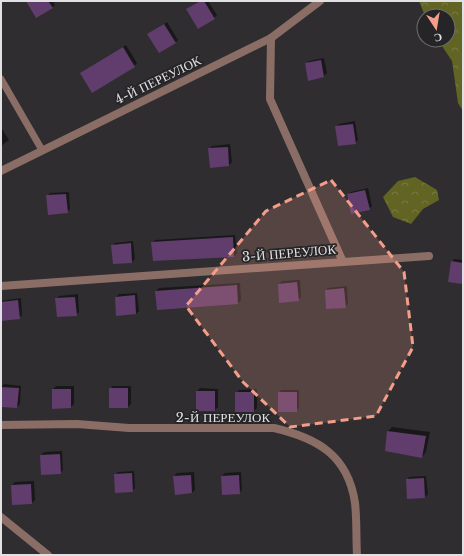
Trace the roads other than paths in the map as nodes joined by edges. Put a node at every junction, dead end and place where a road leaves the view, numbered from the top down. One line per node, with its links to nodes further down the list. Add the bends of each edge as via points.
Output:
1 (320, 1): 2 (street, 4-Й ПЕРЕУЛОК)
2 (271, 38): 4 (street, 4-Й ПЕРЕУЛОК); 7 (street, 3-Й ПЕРЕУЛОК, via 270,99)
3 (1, 79): 4 (lane)
4 (42, 150): 5 (street, 4-Й ПЕРЕУЛОК)
5 (1, 171)
6 (429, 256): 7 (street)
7 (343, 262): 8 (street, 3-Й ПЕРЕУЛОК)
8 (1, 286)
9 (1, 425): 12 (street, 2-Й ПЕРЕУЛОК, via 274,428 297,433 320,444 345,470 355,502)
10 (1, 517): 11 (street)
11 (48, 555)
12 (357, 555)

